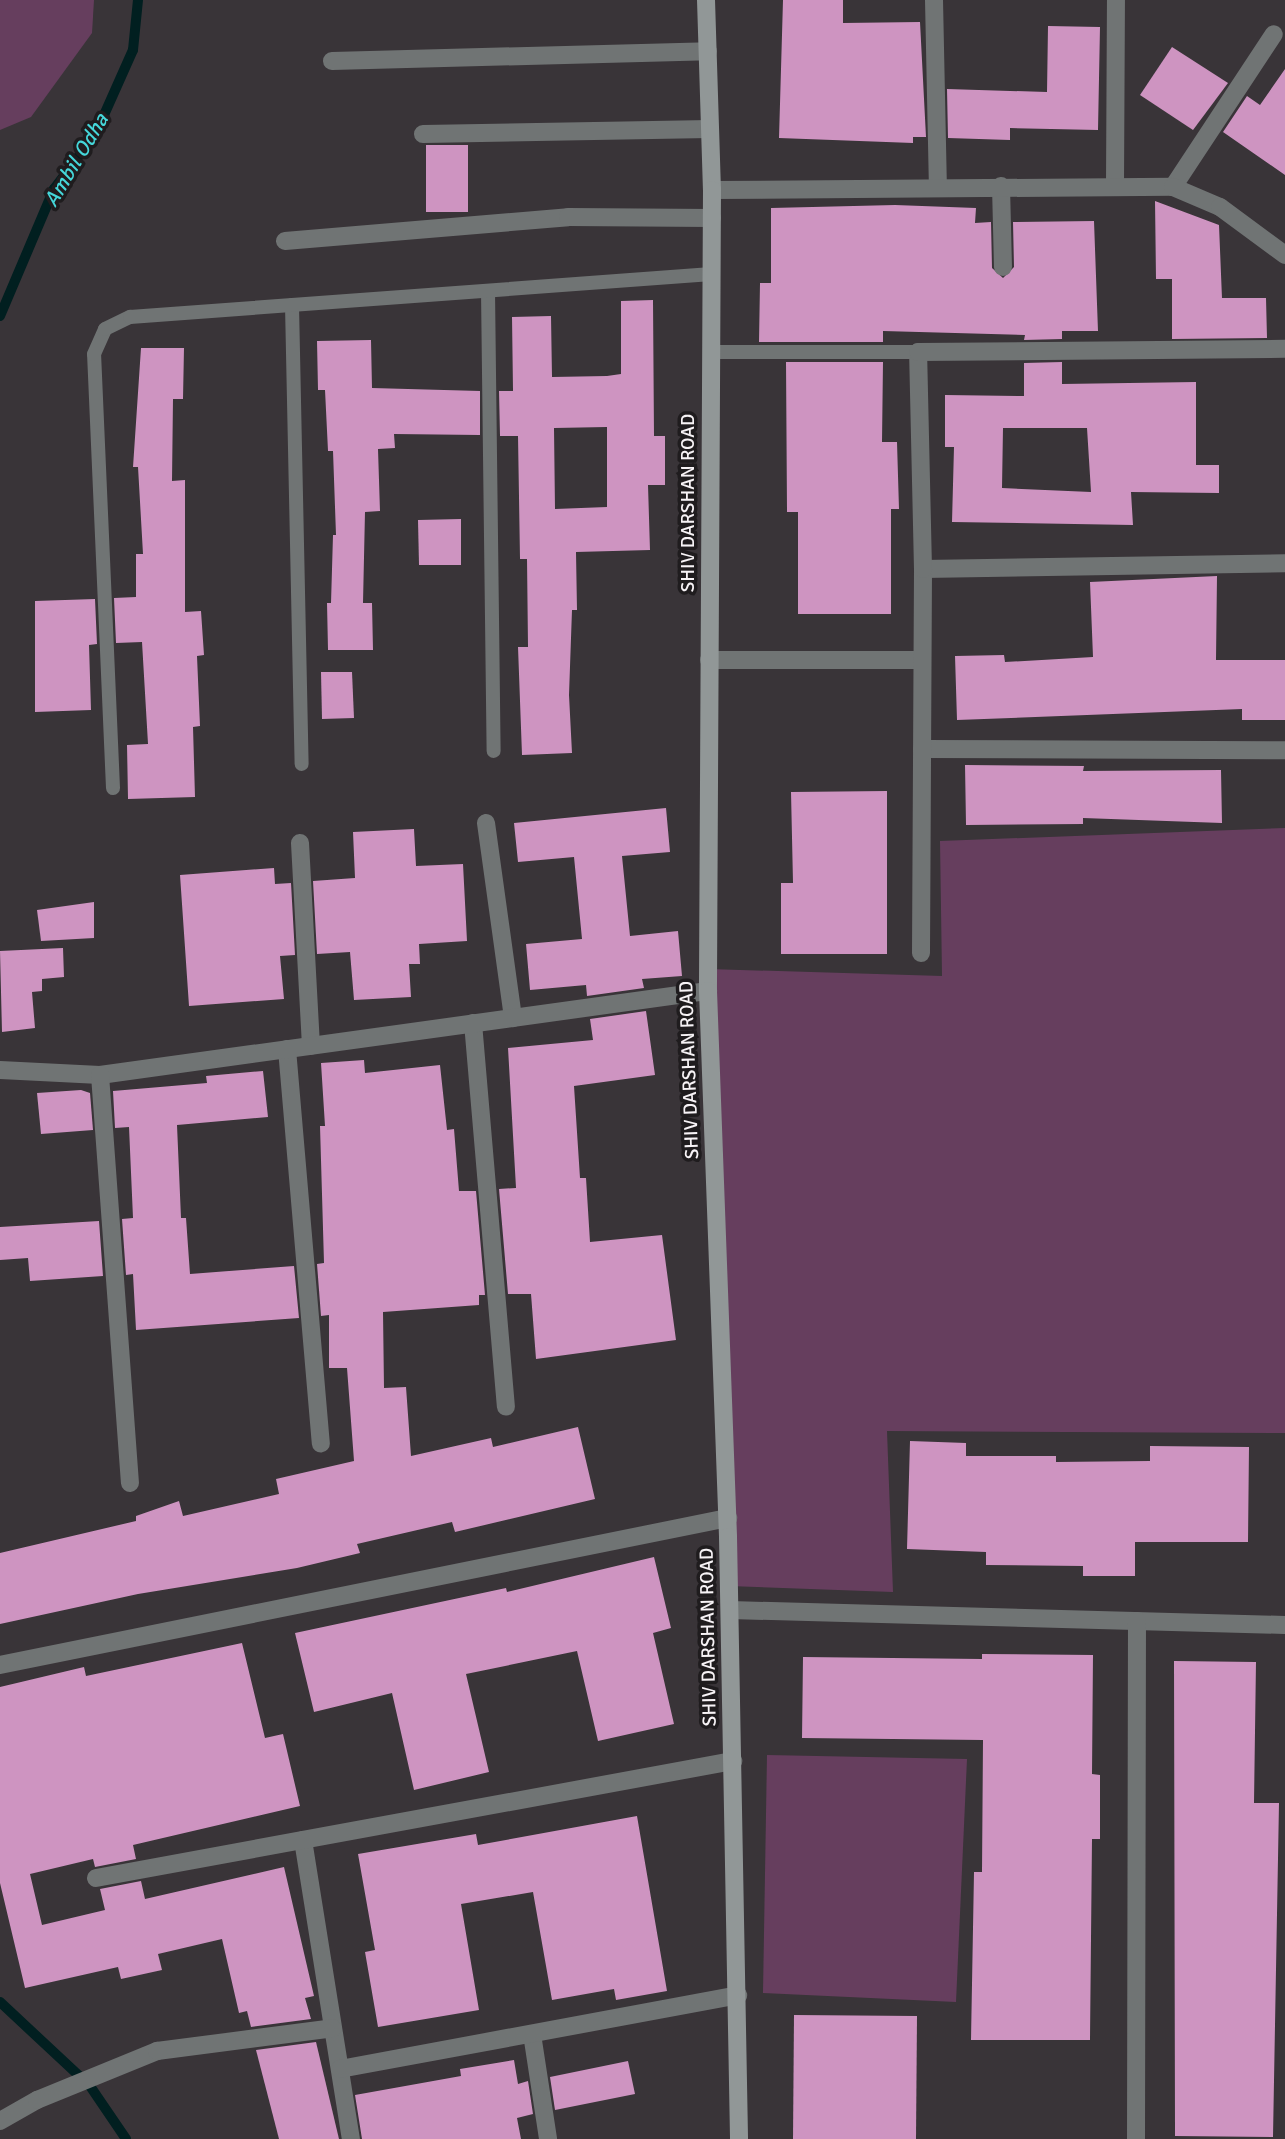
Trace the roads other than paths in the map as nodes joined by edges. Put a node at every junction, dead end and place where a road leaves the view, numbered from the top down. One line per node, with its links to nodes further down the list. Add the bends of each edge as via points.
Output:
1 (706, 0): 5 (street, SHIV DARSHAN ROAD)
2 (934, 0): 12 (street)
3 (1116, 0): 9 (street)
4 (1274, 34): 11 (street)
5 (708, 51): 6 (street); 7 (street, SHIV DARSHAN ROAD)
6 (332, 61)
7 (710, 129): 8 (street); 13 (street, SHIV DARSHAN ROAD)
8 (424, 134)
9 (1115, 184): 10 (street); 11 (street)
10 (1001, 187): 12 (street); 17 (street)
11 (1173, 187): 16 (street, via 1220,206)
12 (938, 188): 13 (street)
13 (712, 190): 14 (street, SHIV DARSHAN ROAD)
14 (712, 218): 15 (street, via 568,217); 18 (street, SHIV DARSHAN ROAD)
15 (285, 241)
16 (1285, 255)
17 (1003, 267)
18 (711, 274): 19 (lane); 22 (street, SHIV DARSHAN ROAD)
19 (488, 291): 20 (lane); 30 (lane)
20 (292, 305): 31 (lane); 32 (lane, via 130,317 105,329 94,354)
21 (1285, 349): 23 (street)
22 (711, 352): 23 (lane); 26 (street, SHIV DARSHAN ROAD)
23 (918, 352): 25 (street)
24 (1285, 563): 25 (street)
25 (923, 569): 27 (street)
26 (709, 660): 27 (street); 36 (street, SHIV DARSHAN ROAD)
27 (922, 660): 28 (street)
28 (922, 749): 29 (street); 35 (street)
29 (1285, 750)
30 (494, 751)
31 (302, 764)
32 (113, 788)
33 (486, 823): 37 (street)
34 (300, 843): 39 (street)
35 (921, 953)
36 (708, 991): 37 (street); 46 (street, SHIV DARSHAN ROAD)
37 (513, 1018): 38 (street)
38 (473, 1023): 39 (street); 43 (street)
39 (311, 1046): 40 (street)
40 (287, 1049): 42 (street); 44 (street)
41 (0, 1070): 42 (street)
42 (100, 1075): 45 (street)
43 (506, 1407)
44 (321, 1444)
45 (130, 1483)
46 (727, 1518): 47 (street, SHIV DARSHAN ROAD); 50 (street)
47 (730, 1610): 48 (street); 51 (street, SHIV DARSHAN ROAD)
48 (1137, 1621): 49 (street); 62 (street)
49 (1285, 1625)
50 (0, 1665)
51 (733, 1761): 52 (street); 54 (street, SHIV DARSHAN ROAD)
52 (303, 1840): 53 (street); 55 (street)
53 (96, 1878)
54 (738, 1995): 56 (street); 61 (street, SHIV DARSHAN ROAD)
55 (333, 2028): 57 (street); 58 (street, via 157,2051 37,2100)
56 (532, 2034): 57 (street); 60 (street)
57 (340, 2069): 59 (street)
58 (0, 2121)
59 (351, 2139)
60 (548, 2139)
61 (739, 2139)
62 (1136, 2139)

